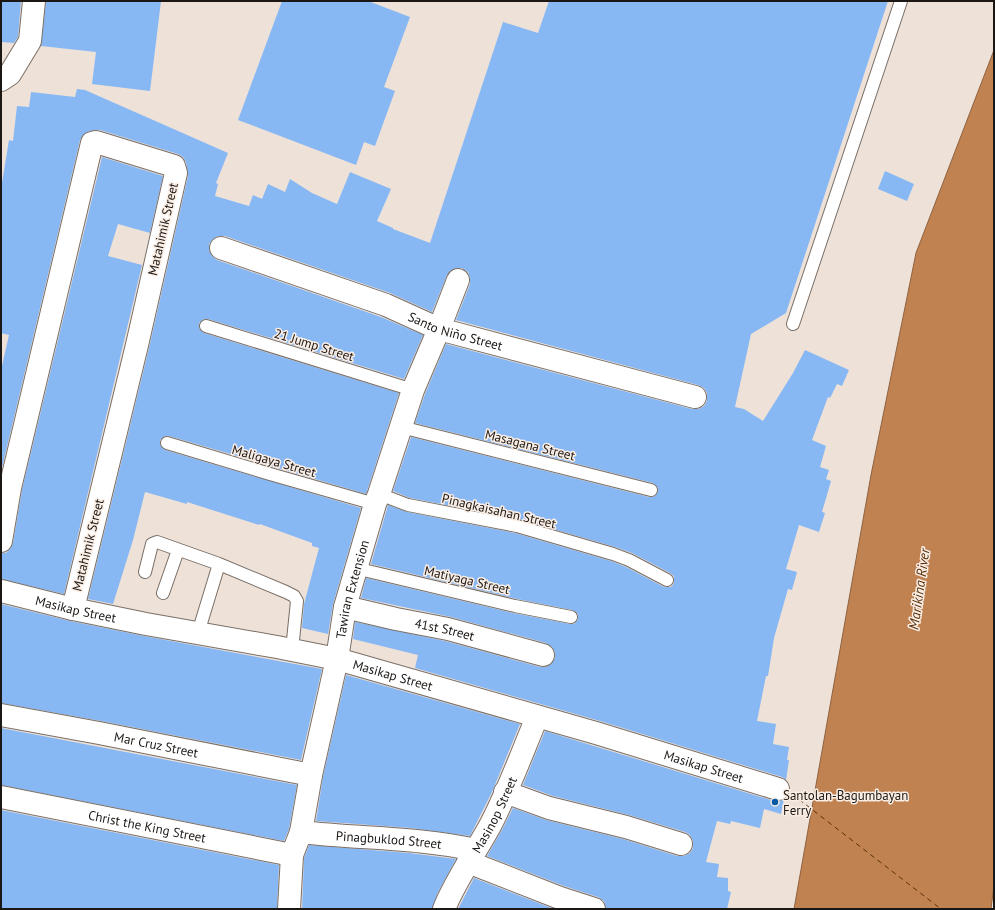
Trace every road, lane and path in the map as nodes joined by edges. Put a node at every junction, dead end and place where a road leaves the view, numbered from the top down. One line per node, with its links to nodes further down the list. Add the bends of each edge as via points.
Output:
1 (34, 1): 3 (street, via 30,41 10,74)
2 (901, 1): 6 (lane)
3 (1, 80)
4 (221, 248): 8 (street, Santo Niño Street, via 386,305)
5 (458, 280): 8 (street, Tawiran Extension)
6 (793, 324)
7 (206, 326): 9 (lane, 21 Jump Street)
8 (439, 329): 9 (street, Tawiran Extension); 10 (street, Santo Niño Street)
9 (413, 390): 11 (street, Tawiran Extension)
10 (695, 396)
11 (401, 427): 14 (lane, Masagana Street); 15 (street, Tawiran Extension)
12 (167, 443): 15 (lane, Maligaya Street, via 270,474)
13 (6, 486): 16 (street, Matahimik Street); 25 (street, Matahimik Street, via 92,144 96,142 174,166 176,173 137,345)
14 (652, 490)
15 (377, 499): 19 (street, Tawiran Extension); 21 (lane, Pinagkaisahan Street, via 517,526 630,560)
16 (1, 541)
17 (178, 550): 18 (lane); 20 (lane, via 157,542 152,544); 23 (lane)
18 (219, 564): 27 (lane); 28 (lane, via 294,596 297,602)
19 (356, 568): 24 (street, Tawiran Extension); 26 (lane, Matiyaga Street)
20 (145, 572)
21 (667, 580)
22 (1, 591): 25 (street, Masikap Street)
23 (163, 593)
24 (345, 607): 29 (street, 41st Street, via 448,629); 30 (street, Tawiran Extension)
25 (73, 609): 27 (street, Masikap Street)
26 (572, 617)
27 (198, 633): 28 (street, Masikap Street)
28 (292, 650): 30 (street, Masikap Street)
29 (544, 655)
30 (337, 659): 32 (street, Masikap Street); 33 (street, Tawiran Extension)
31 (1, 715): 33 (street, Mar Cruz Street)
32 (537, 717): 34 (street, Masikap Street); 35 (street, Masinop Street)
33 (311, 775): 37 (street, Tawiran Extension)
34 (778, 789)
35 (505, 792): 38 (street, via 549,808); 40 (street, Masinop Street, via 491,824)
36 (1, 797): 39 (street, Christ the King Street)
37 (301, 832): 39 (street, Tawiran Extension); 40 (street, Pinagbuklod Street, via 448,844)
38 (681, 844)
39 (292, 855): 41 (street, Tawiran Extension)
40 (472, 856): 42 (street, Masinop Street); 43 (street, Pinagbuklod Street, via 560,898)
41 (289, 909)
42 (444, 909)
43 (594, 909)

